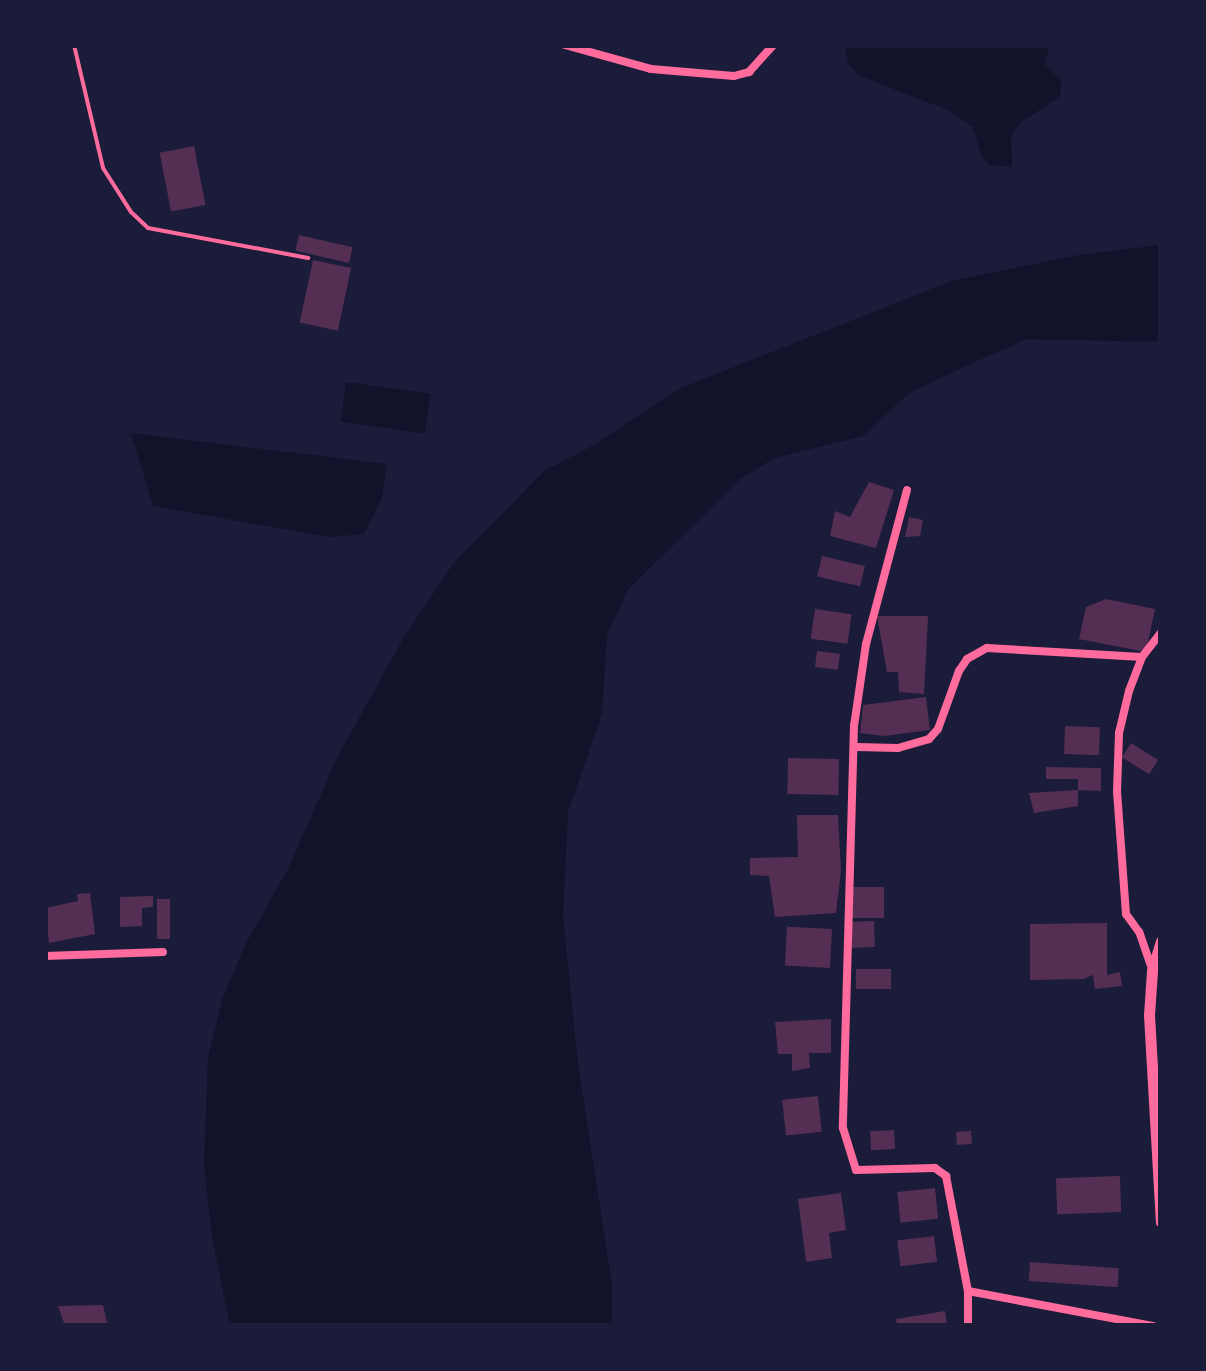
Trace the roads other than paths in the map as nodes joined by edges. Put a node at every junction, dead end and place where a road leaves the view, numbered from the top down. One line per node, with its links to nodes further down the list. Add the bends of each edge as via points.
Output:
1 (74, 45): 4 (lane, via 103,168 148,228)
2 (565, 45): 3 (street, via 651,69 734,76 748,72)
3 (772, 45)
4 (308, 258)
5 (907, 490): 8 (street, via 866,644)
6 (1161, 633): 7 (street)
7 (1142, 657): 8 (street, via 987,648 959,671 929,739 898,748); 12 (street, via 1119,733 1116,792 1126,914)
8 (856, 747): 14 (street, via 842,1059 849,1158 856,1170 935,1168 946,1176)
9 (1161, 941): 12 (main road)
10 (163, 952): 11 (street)
11 (45, 956)
12 (1152, 970): 13 (main road)
13 (1161, 1222)
14 (968, 1291): 15 (street); 16 (street)
15 (968, 1326)
16 (1154, 1326)

